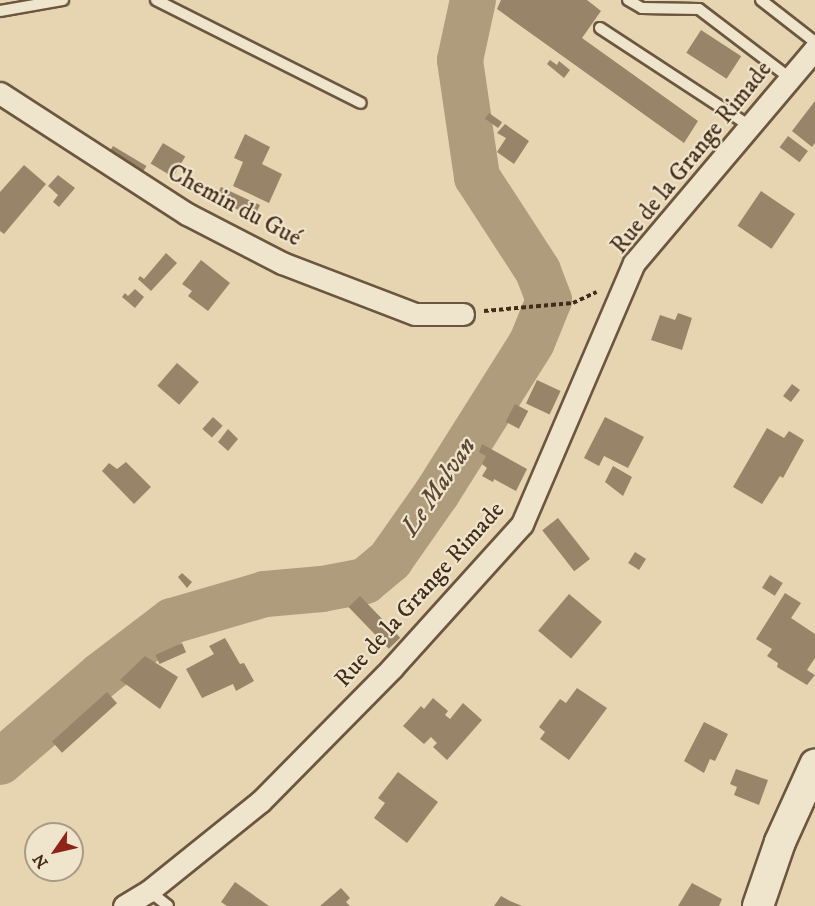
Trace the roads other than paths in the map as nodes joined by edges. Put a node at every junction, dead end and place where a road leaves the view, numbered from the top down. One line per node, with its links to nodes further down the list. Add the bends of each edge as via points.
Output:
1 (63, 0): 5 (lane)
2 (156, 0): 11 (lane)
3 (628, 0): 9 (lane, via 642,8 699,9)
4 (761, 0): 7 (lane)
5 (0, 11)
6 (600, 28): 12 (lane)
7 (815, 42)
8 (815, 49): 9 (street, Rue de la Grange Rimade)
9 (790, 78): 12 (street, Rue de la Grange Rimade)
10 (0, 93): 13 (street, Chemin du Gué, via 187,214 282,263 414,314)
11 (361, 103)
12 (750, 126): 16 (street, Rue de la Grange Rimade, via 634,263 522,524 392,668 261,801)
13 (463, 314)
14 (815, 765): 19 (main road, via 780,842)
15 (815, 794): 20 (main road)
16 (148, 891): 17 (street, Rue de la Grange Rimade); 18 (lane)
17 (124, 906)
18 (168, 906)
19 (758, 906)
20 (780, 906)

